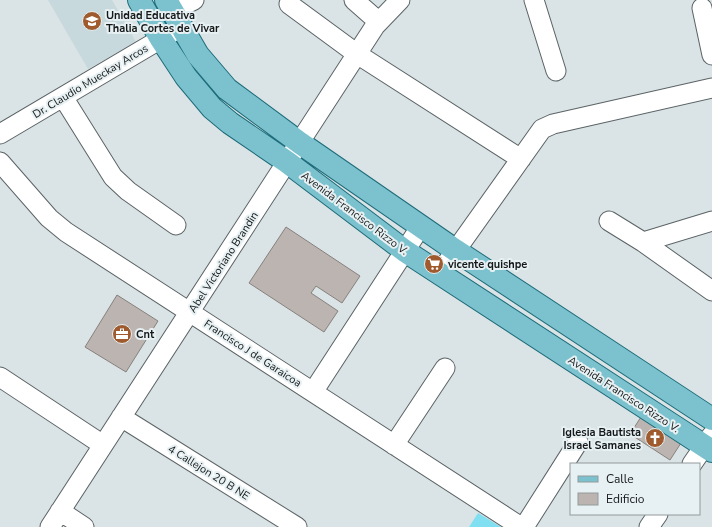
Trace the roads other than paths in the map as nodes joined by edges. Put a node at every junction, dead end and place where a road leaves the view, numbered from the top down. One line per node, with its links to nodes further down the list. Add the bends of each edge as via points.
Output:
1 (139, 0): 10 (main road, Avenida Francisco Rizzo V.)
2 (194, 0): 8 (street, Dr. Claudio Mueckay Arcos)
3 (354, 0): 9 (street)
4 (400, 0): 9 (street, Abel Victoriano Brandin)
5 (534, 0): 13 (street)
6 (289, 4): 11 (street)
7 (702, 8): 12 (street)
8 (173, 13): 10 (street, Dr. Claudio Mueckay Arcos); 17 (main road, via 198,55 227,89)
9 (379, 22): 11 (street, Abel Victoriano Brandin)
10 (160, 39): 15 (street, Dr. Claudio Mueckay Arcos); 20 (main road, Avenida Francisco Rizzo V., via 198,93 212,108)
11 (357, 54): 17 (street, Abel Victoriano Brandin); 18 (street)
12 (712, 55)
13 (556, 71)
14 (712, 88): 18 (street, via 553,124 542,129)
15 (63, 97): 16 (street, Dr. Claudio Mueckay Arcos); 23 (street, via 113,176 128,192)
16 (0, 134)
17 (300, 143): 20 (street, Abel Victoriano Brandin); 24 (main road)
18 (521, 159): 26 (street)
19 (0, 162): 30 (street, Francisco J de Garaicoa, via 49,218 66,232)
20 (287, 162): 27 (main road, Avenida Francisco Rizzo V.); 30 (street, Abel Victoriano Brandin)
21 (609, 221): 25 (street)
22 (712, 221): 25 (street)
23 (176, 225)
24 (421, 226): 26 (main road); 27 (street)
25 (643, 242): 29 (street)
26 (455, 250): 28 (street); 35 (main road)
27 (405, 251): 28 (main road, Avenida Francisco Rizzo V.); 33 (street)
28 (439, 274): 38 (main road, Avenida Francisco Rizzo V.)
29 (712, 291)
30 (189, 312): 33 (street, Francisco J de Garaicoa); 34 (street, Abel Victoriano Brandin)
31 (445, 368): 39 (street)
32 (0, 377): 37 (street)
33 (312, 392): 39 (street, Francisco J de Garaicoa)
34 (121, 417): 37 (street, Abel Victoriano Brandin); 45 (street, 4 Callejon 20 B NE)
35 (712, 419)
36 (578, 442): 46 (street)
37 (103, 444): 41 (street, Abel Victoriano Brandin)
38 (709, 444): 40 (street)
39 (394, 445): 46 (street, Francisco J de Garaicoa)
40 (693, 463)
41 (60, 511): 43 (street, Abel Victoriano Brandin); 44 (street)
42 (657, 515): 47 (street)
43 (50, 527)
44 (84, 527)
45 (297, 527)
46 (522, 527)
47 (649, 527)

